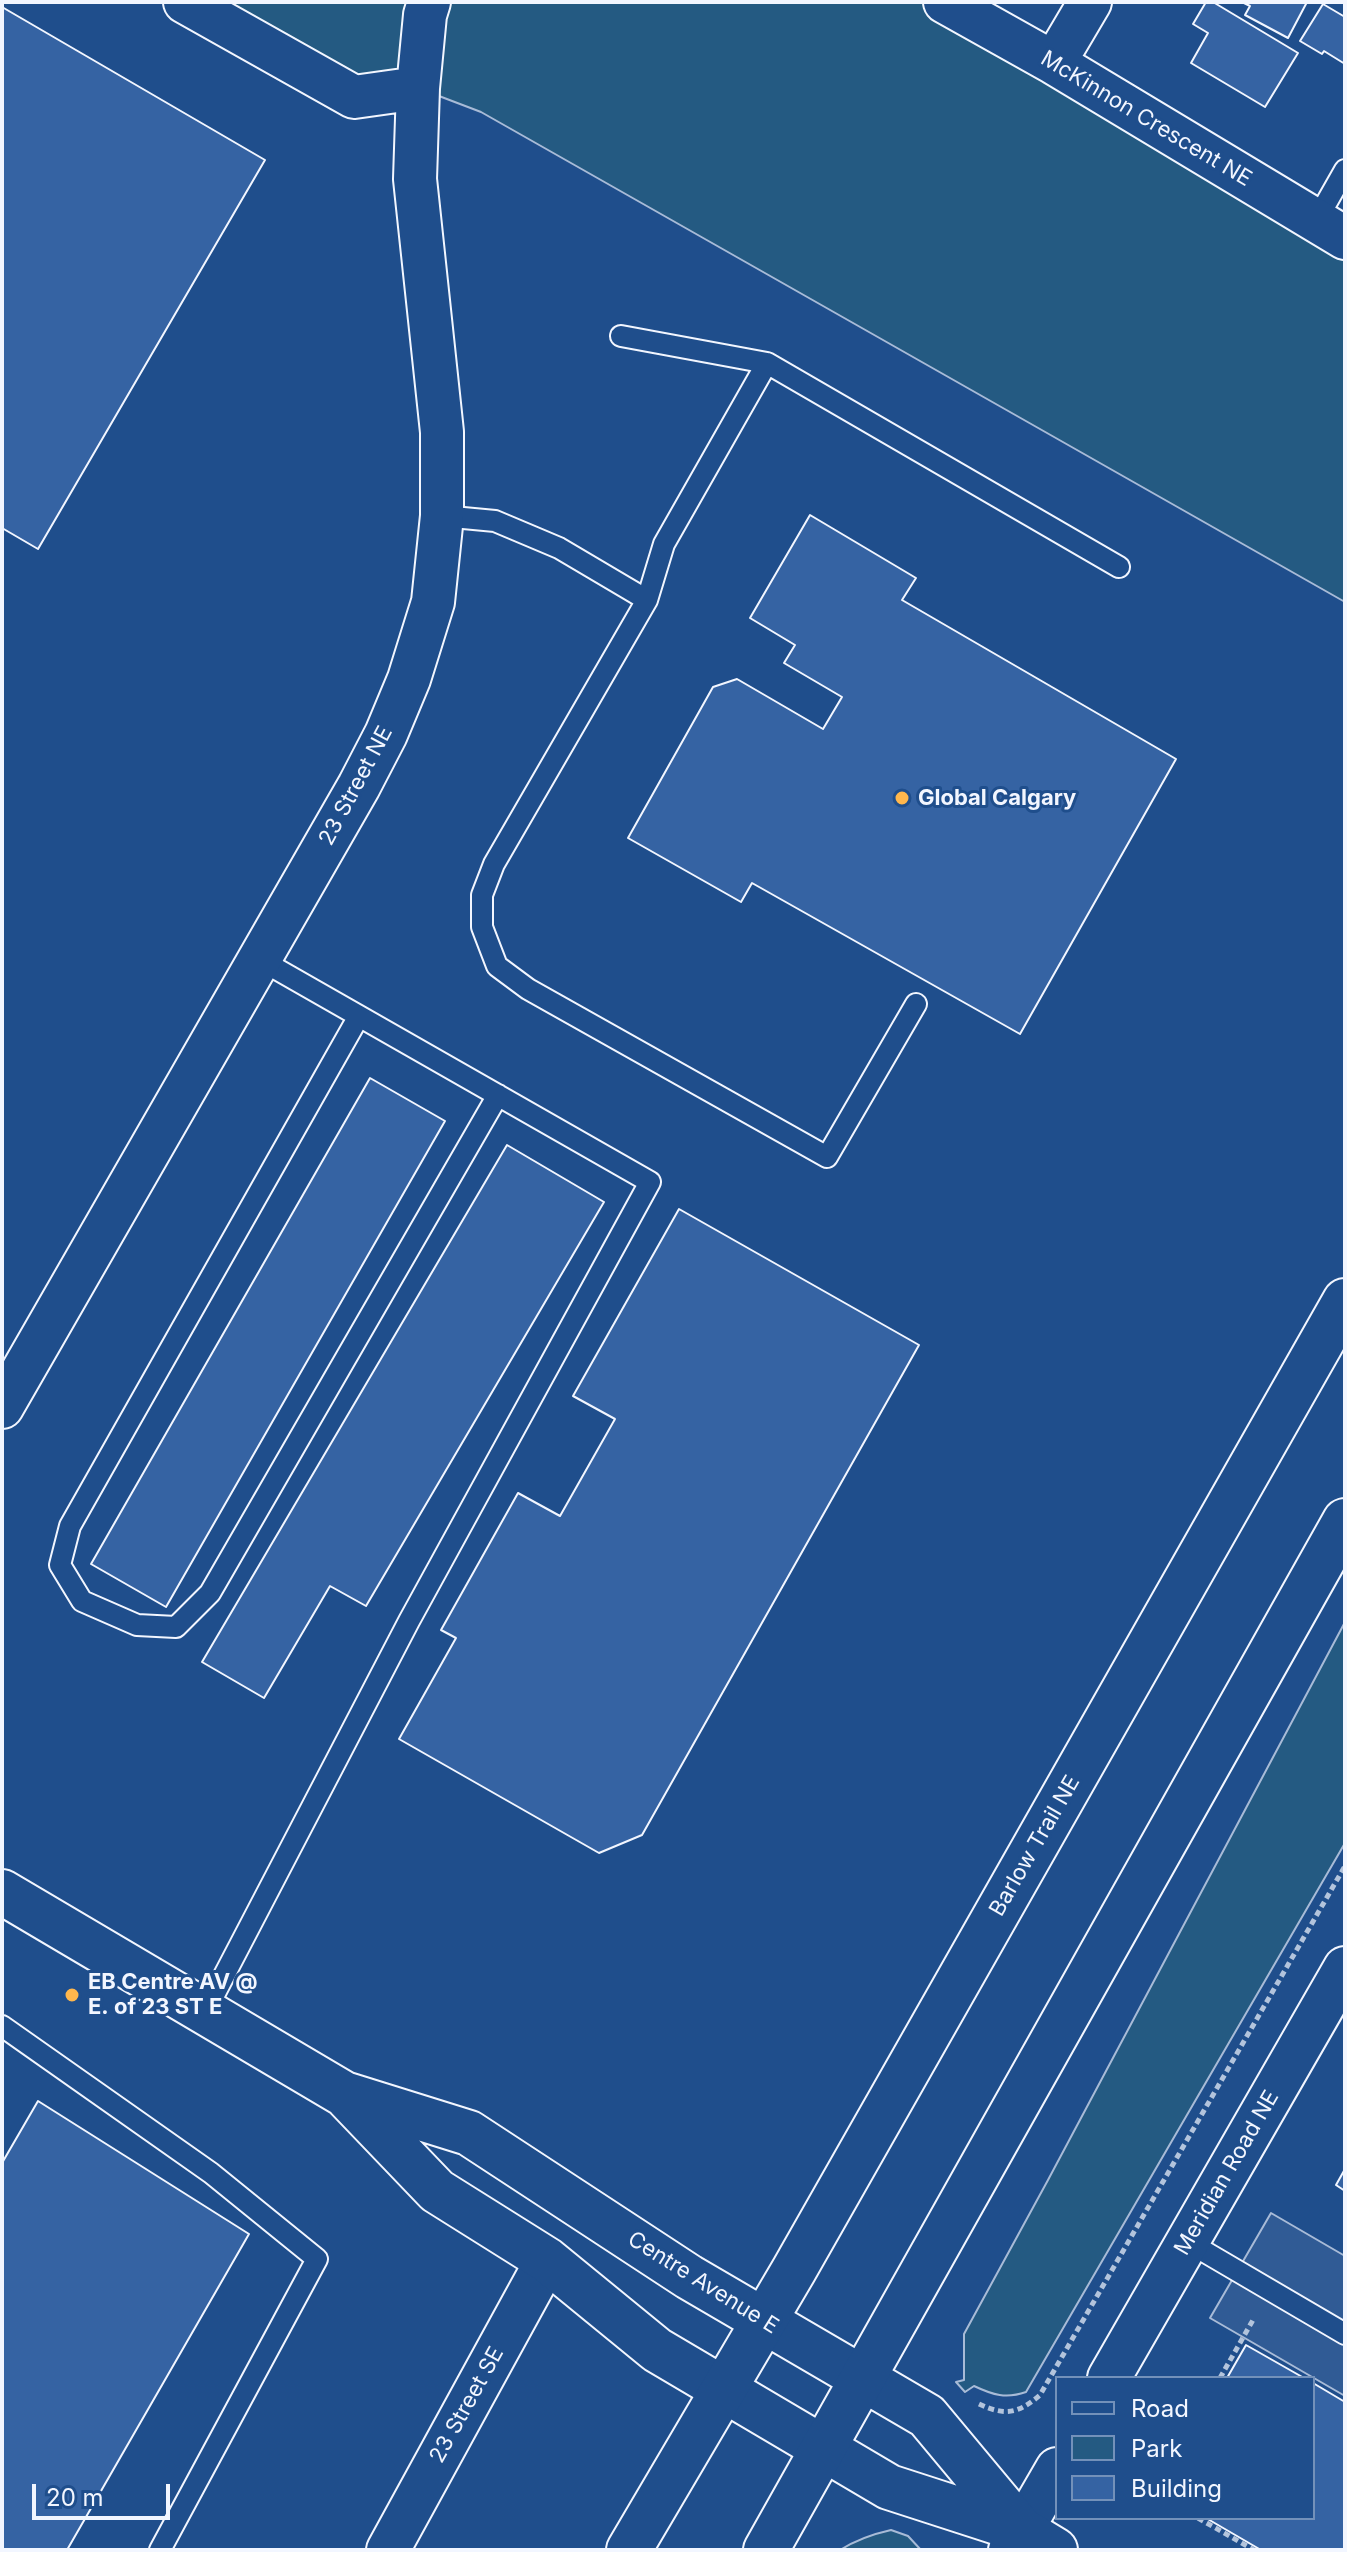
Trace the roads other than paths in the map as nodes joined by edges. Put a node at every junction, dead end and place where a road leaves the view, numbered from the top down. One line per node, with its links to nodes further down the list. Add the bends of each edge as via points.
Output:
1 (185, 2): 6 (street, via 354,97)
2 (429, 2): 6 (street, 23 Street NE)
3 (945, 2): 5 (street, McKinnon Crescent NE)
4 (1090, 2): 5 (street)
5 (1054, 63): 8 (street, McKinnon Crescent NE)
6 (418, 88): 11 (street, 23 Street NE, via 415,179 442,432)
7 (1345, 170): 8 (lane)
8 (1330, 229)
9 (621, 336): 10 (lane)
10 (767, 363): 12 (lane); 13 (lane, via 664,544)
11 (442, 516): 13 (lane, via 495,521 559,548); 14 (street, 23 Street NE, via 433,602 409,679 359,786)
12 (1119, 567)
13 (647, 600): 15 (lane, via 494,864 482,895 482,927 497,966 528,989 827,1157)
14 (259, 959): 16 (lane); 19 (street, 23 Street NE)
15 (916, 1004)
16 (359, 1016): 17 (lane); 17 (lane, via 70,1526 60,1565 82,1601 137,1625 176,1627 210,1593)
17 (498, 1095): 23 (lane, via 650,1182 409,1621)
18 (1345, 1301): 28 (main road, Barlow Trail NE)
19 (2, 1407)
20 (1345, 1521): 31 (main road)
21 (5, 1901): 23 (main road, Centre Avenue E)
22 (1345, 1968): 26 (street, Meridian Road NE)
23 (205, 2012): 25 (main road, Centre Avenue E)
24 (2, 2026): 36 (lane, via 211,2173 317,2259)
25 (344, 2094): 27 (main road, Centre Avenue E, via 437,2191); 28 (main road, Centre Avenue E, via 469,2133)
26 (1188, 2242): 29 (lane); 30 (street, Meridian Road NE)
27 (547, 2260): 32 (main road, Centre Avenue E, via 657,2350); 37 (street, 23 Street SE)
28 (764, 2321): 31 (main road, Centre Avenue E); 32 (main road, Barlow Trail NE)
29 (1345, 2334)
30 (1110, 2376)
31 (863, 2380): 33 (main road); 35 (main road, Centre Avenue E, via 927,2416)
32 (723, 2389): 33 (main road, Centre Avenue E); 38 (main road, Barlow Trail NE)
33 (825, 2449): 35 (main road, Centre Avenue E, via 889,2487); 39 (main road)
34 (1055, 2474): 35 (street)
35 (1029, 2543)
36 (160, 2550)
37 (388, 2550)
38 (629, 2550)
39 (766, 2550)

